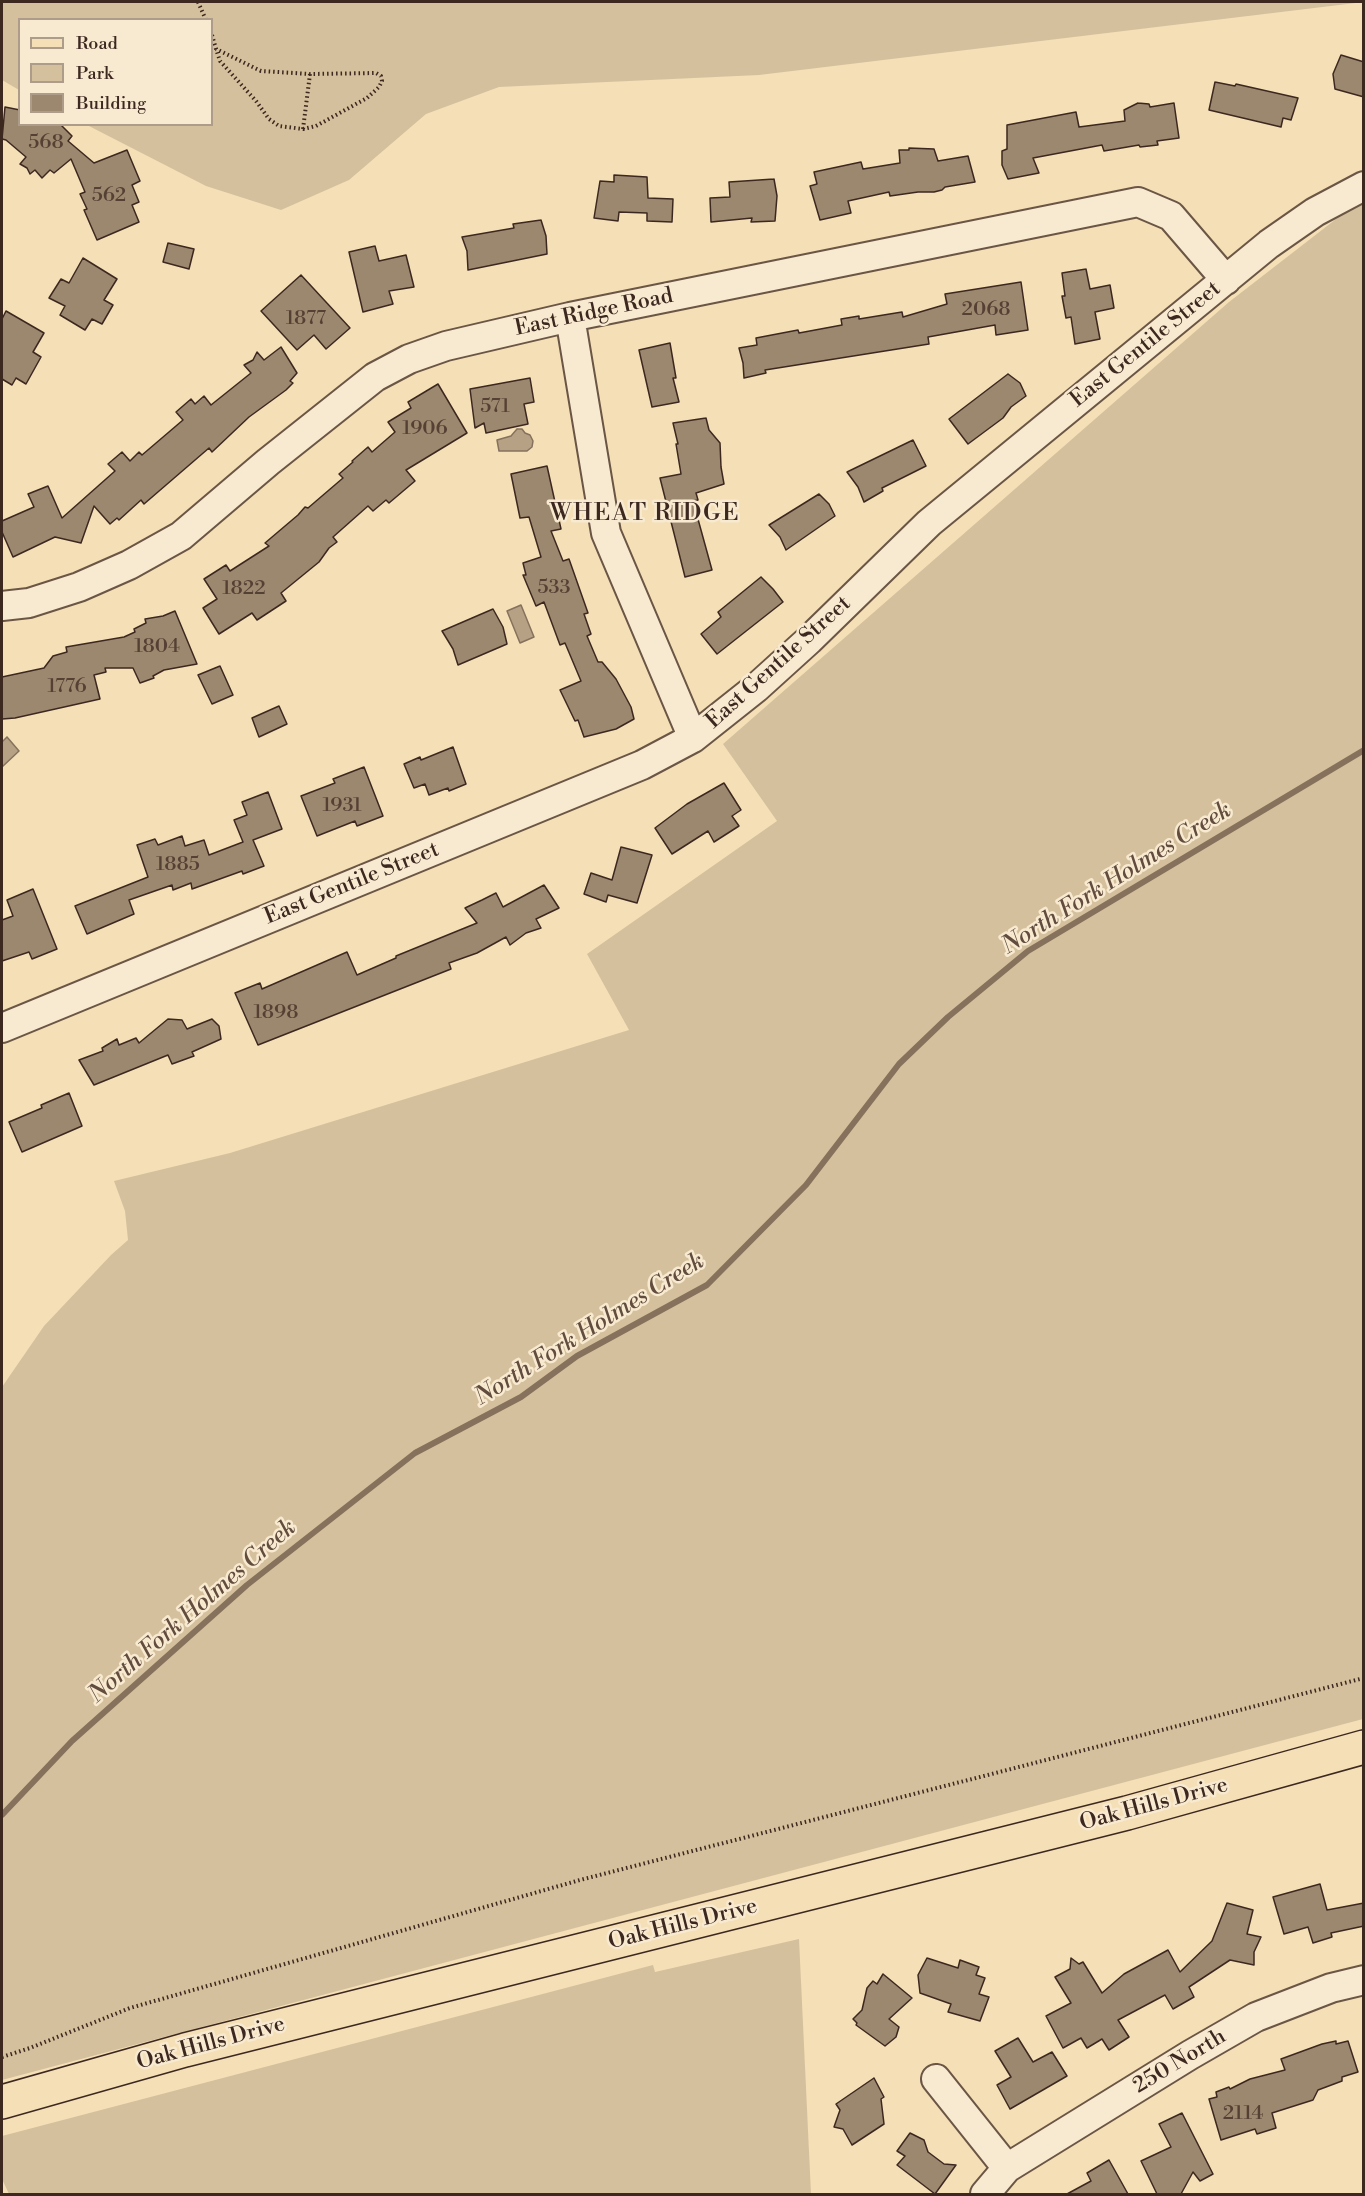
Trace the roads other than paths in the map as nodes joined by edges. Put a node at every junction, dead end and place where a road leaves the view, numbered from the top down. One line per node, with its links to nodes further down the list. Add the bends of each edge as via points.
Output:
1 (1364, 186): 2 (street, East Gentile Street, via 1315,212)
2 (1226, 280): 3 (street, East Ridge Road, via 1171,216 1138,202); 5 (street, East Gentile Street, via 929,523 792,656)
3 (570, 317): 4 (street, East Ridge Road, via 446,346 409,359 375,377 181,536 79,587 29,603); 5 (street, via 606,533)
4 (2, 606)
5 (693, 738): 6 (street, East Gentile Street, via 642,765)
6 (2, 1028)
7 (1364, 1747): 10 (main road, Oak Hills Drive, via 1127,1813 197,2047)
8 (1364, 1980): 11 (street, 250 North, via 1331,1988 1256,2018)
9 (936, 2079): 11 (street)
10 (2, 2102)
11 (1007, 2168): 12 (street, 250 North)
12 (985, 2194)

